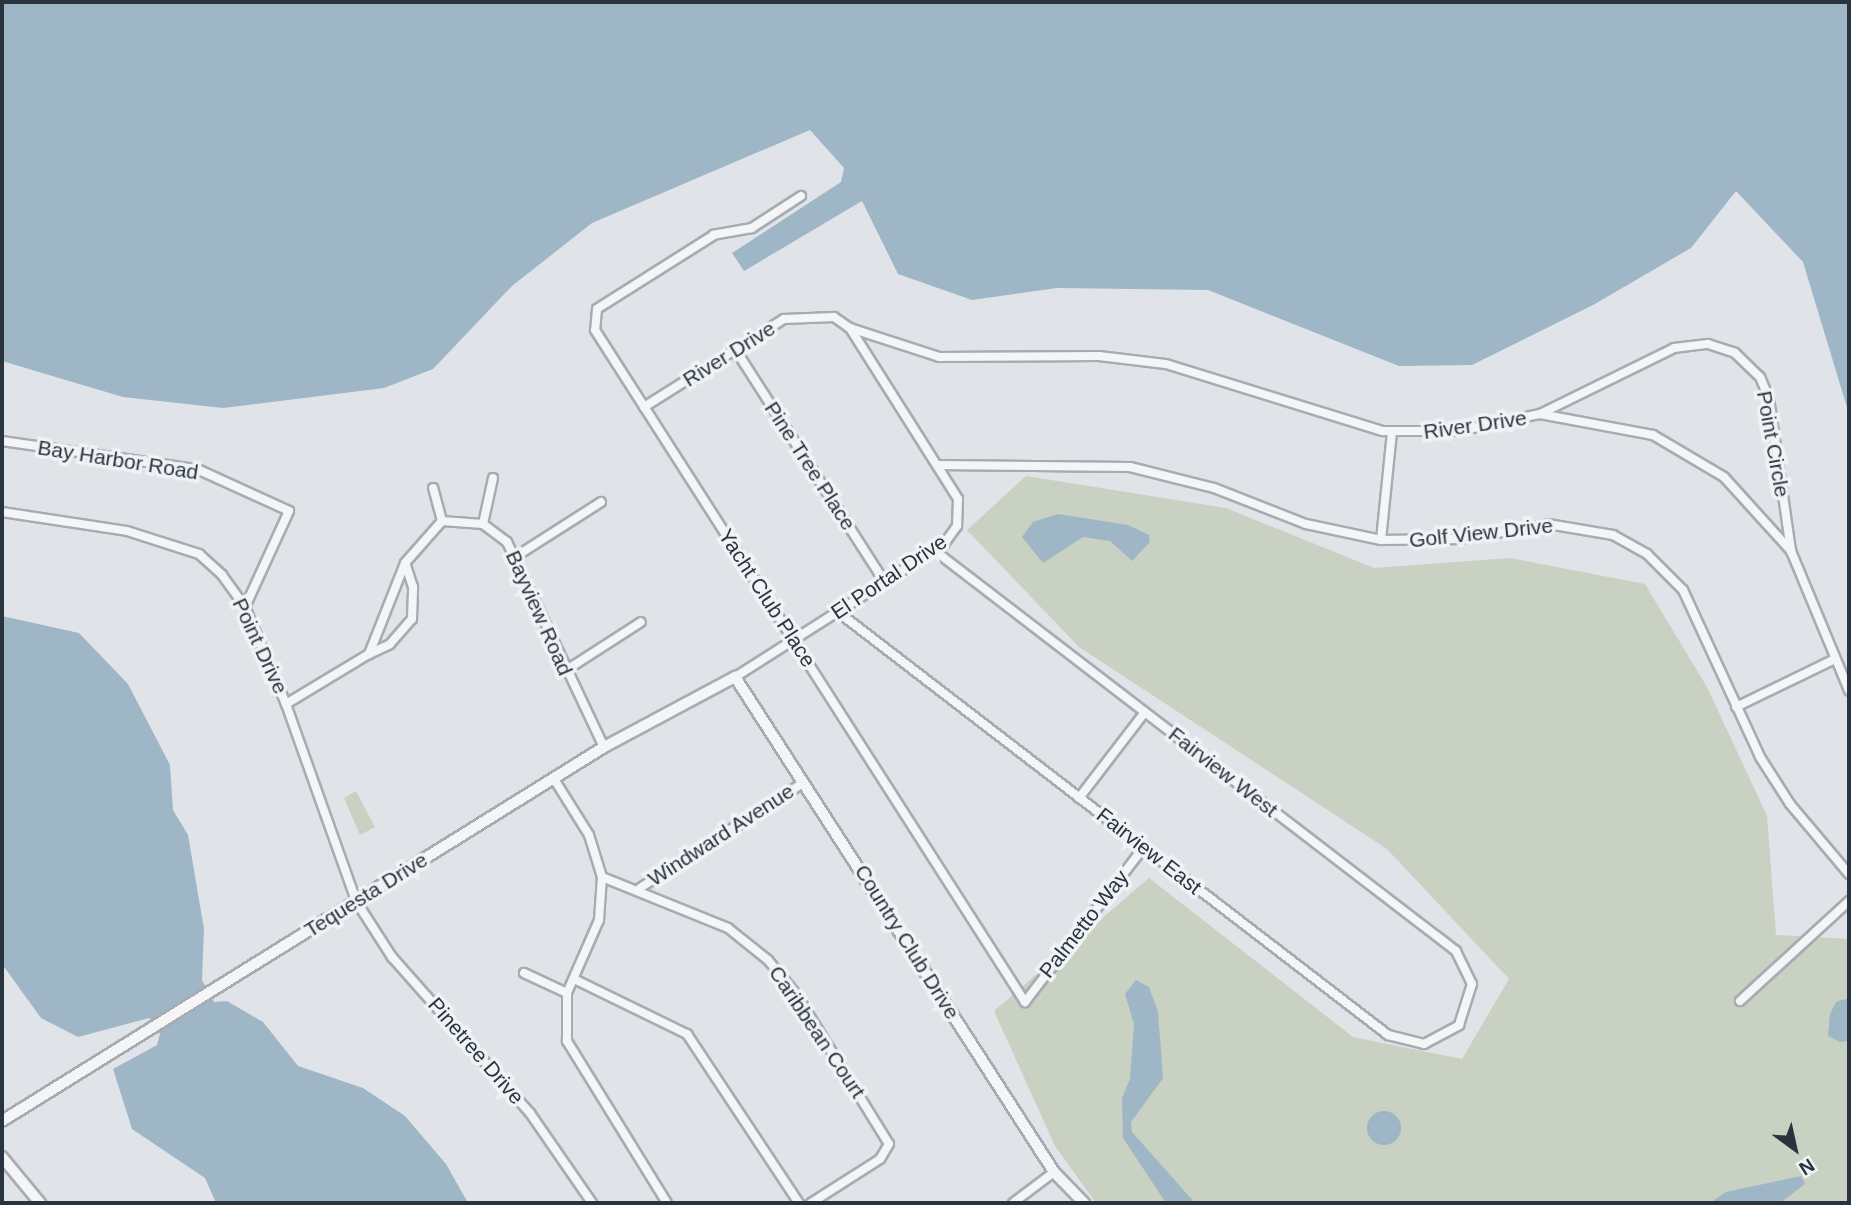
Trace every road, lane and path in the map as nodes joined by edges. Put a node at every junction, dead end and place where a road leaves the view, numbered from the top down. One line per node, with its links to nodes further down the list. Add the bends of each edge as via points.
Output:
1 (801, 196): 4 (street, Yacht Club Place, via 751,228 714,235 594,313 595,330)
2 (850, 328): 3 (street, River Drive, via 817,314 784,319); 6 (street, River Drive, via 939,357 1088,355 1166,364 1248,386 1339,422); 8 (street, El Portal Drive)
3 (735, 349): 4 (street, River Drive); 20 (street, Pine Tree Place)
4 (644, 407): 24 (street, Yacht Club Place)
5 (1540, 414): 6 (street, River Drive, via 1459,431); 17 (street, River Drive, via 1616,423 1688,452 1742,494); 17 (street, Point Circle, via 1674,348 1707,344 1734,352 1760,377 1769,398)
6 (1392, 432): 15 (street)
7 (2, 442): 21 (street, Bay Harbor Road, via 197,469 289,511)
8 (938, 465): 15 (street, Golf View Drive, via 1073,463 1140,469 1214,488 1306,524); 16 (street, El Portal Drive, via 959,510 951,536)
9 (493, 478): 14 (street)
10 (433, 488): 13 (street)
11 (601, 502): 18 (street)
12 (2, 512): 21 (street, Point Drive, via 127,531 199,554)
13 (442, 521): 14 (street); 19 (street)
14 (483, 524): 18 (street, Bayview Road, via 503,537)
15 (1381, 540): 31 (street, Golf View Drive, via 1463,539 1548,524 1622,539 1657,562 1690,600)
16 (935, 551): 20 (street, El Portal Drive); 32 (street, Fairview West)
17 (1791, 551): 26 (street, River Drive)
18 (515, 557): 27 (street, Bayview Road)
19 (405, 563): 25 (street); 25 (street, via 413,587 412,619 390,644)
20 (885, 583): 22 (street, El Portal Drive)
21 (245, 607): 30 (street, Point Drive)
22 (838, 612): 24 (street, El Portal Drive); 36 (street, Fairview East)
23 (640, 622): 27 (street)
24 (794, 641): 28 (street, El Portal Drive); 47 (street, Yacht Club Place)
25 (369, 654): 30 (street)
26 (1833, 660): 29 (street, River Drive); 31 (street)
27 (565, 671): 33 (street, Bayview Road)
28 (735, 677): 33 (street, Tequesta Drive); 35 (street, Country Club Drive)
29 (1849, 691)
30 (286, 704): 41 (street, Point Drive)
31 (1736, 707): 38 (street, Golf View Drive, via 1790,804)
32 (1145, 712): 36 (street); 48 (street, Fairview West, via 1456,951 1472,984)
33 (604, 747): 34 (street, Tequesta Drive)
34 (554, 779): 39 (street, via 589,835); 41 (street, Tequesta Drive)
35 (803, 783): 40 (street, Windward Avenue); 51 (street, Country Club Drive)
36 (1079, 798): 37 (street, Fairview East)
37 (1144, 847): 47 (street, Palmetto Way); 48 (street, Fairview East, via 1394,1038 1430,1043)
38 (1849, 874)
39 (602, 877): 40 (street, Caribbean Court); 44 (street, via 599,920)
40 (640, 888): 56 (street, Caribbean Court, via 728,928 768,960 885,1133 884,1155)
41 (356, 901): 49 (street, Tequesta Drive); 54 (street, Pinetree Drive, via 392,957 530,1113)
42 (1849, 901): 46 (street)
43 (524, 973): 45 (street)
44 (574, 979): 45 (street); 55 (street, via 687,1034)
45 (567, 993): 52 (street, via 572,1054)
46 (1740, 1001)
47 (1025, 1002)
48 (1466, 1015)
49 (2, 1121)
50 (2, 1157): 53 (street)
51 (1054, 1172): 57 (street); 58 (street, Country Club Drive)
52 (664, 1202)
53 (40, 1203)
54 (592, 1203)
55 (799, 1203)
56 (811, 1203)
57 (1013, 1203)
58 (1084, 1203)

